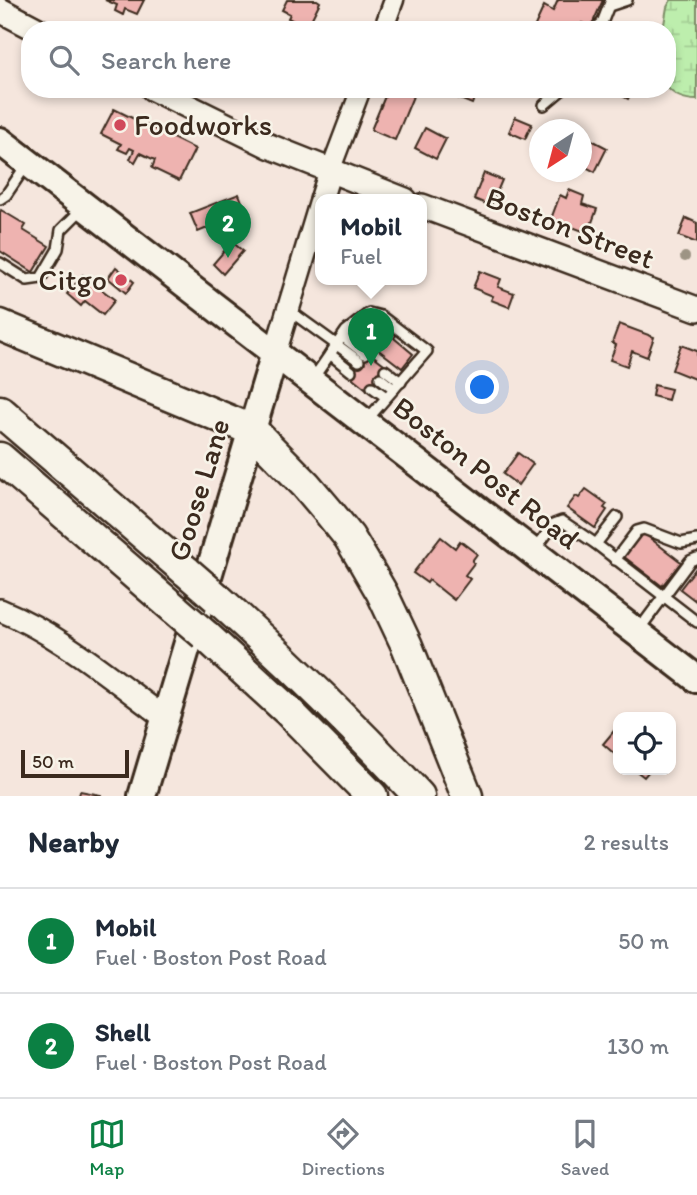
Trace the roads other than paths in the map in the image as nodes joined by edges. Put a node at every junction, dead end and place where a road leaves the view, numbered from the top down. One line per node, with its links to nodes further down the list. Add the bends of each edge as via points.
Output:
1 (394, 0): 6 (street)
2 (627, 0): 3 (lane)
3 (610, 3): 7 (lane)
4 (0, 10): 5 (main road)
5 (21, 21)
6 (386, 21)
7 (603, 21)
8 (171, 98): 14 (main road)
9 (358, 98): 14 (street)
10 (552, 98): 11 (lane)
11 (544, 105)
12 (0, 141): 13 (main road, Boston Post Road)
13 (28, 163): 17 (lane); 18 (main road, Boston Post Road)
14 (330, 171): 15 (street, Goose Lane); 16 (main road)
15 (323, 194)
16 (389, 194)
17 (0, 199)
18 (85, 206): 21 (lane, via 61,230 58,249 41,278 27,280); 26 (main road, Boston Post Road)
19 (427, 208): 22 (main road, Boston Street)
20 (315, 222): 23 (street, Goose Lane)
21 (0, 263)
22 (697, 309)
23 (288, 310): 25 (lane); 26 (street, Goose Lane)
24 (0, 325): 37 (highway)
25 (340, 340): 27 (lane); 28 (lane); 32 (lane, via 369,313 381,316 427,351)
26 (275, 353): 31 (main road, Boston Post Road); 37 (main road, Goose Lane)
27 (330, 354): 29 (lane); 31 (lane)
28 (362, 358)
29 (351, 371)
30 (383, 374): 32 (lane)
31 (311, 381): 36 (main road, Boston Post Road)
32 (397, 385): 34 (lane)
33 (372, 387): 34 (lane)
34 (386, 397): 36 (lane)
35 (0, 411): 55 (highway, bridge, via 279,653)
36 (365, 422): 42 (main road, Boston Post Road)
37 (252, 430): 51 (main road, Goose Lane); 56 (highway, via 306,485 364,562 407,646)
38 (0, 458): 49 (highway, bridge)
39 (617, 517): 41 (lane)
40 (697, 540): 44 (lane, via 681,543 644,529 637,531)
41 (596, 544): 42 (lane, via 562,521); 44 (lane)
42 (533, 552): 48 (main road, Boston Post Road)
43 (697, 558): 45 (lane)
44 (615, 560): 45 (lane)
45 (664, 597): 47 (lane); 48 (lane)
46 (0, 610): 51 (street, via 75,651)
47 (697, 622)
48 (637, 633): 50 (main road, Boston Post Road)
49 (216, 644): 53 (highway); 54 (highway)
50 (697, 680)
51 (165, 718): 52 (main road, Goose Lane)
52 (142, 796)
53 (353, 796)
54 (372, 796)
55 (419, 796)
56 (467, 796)

